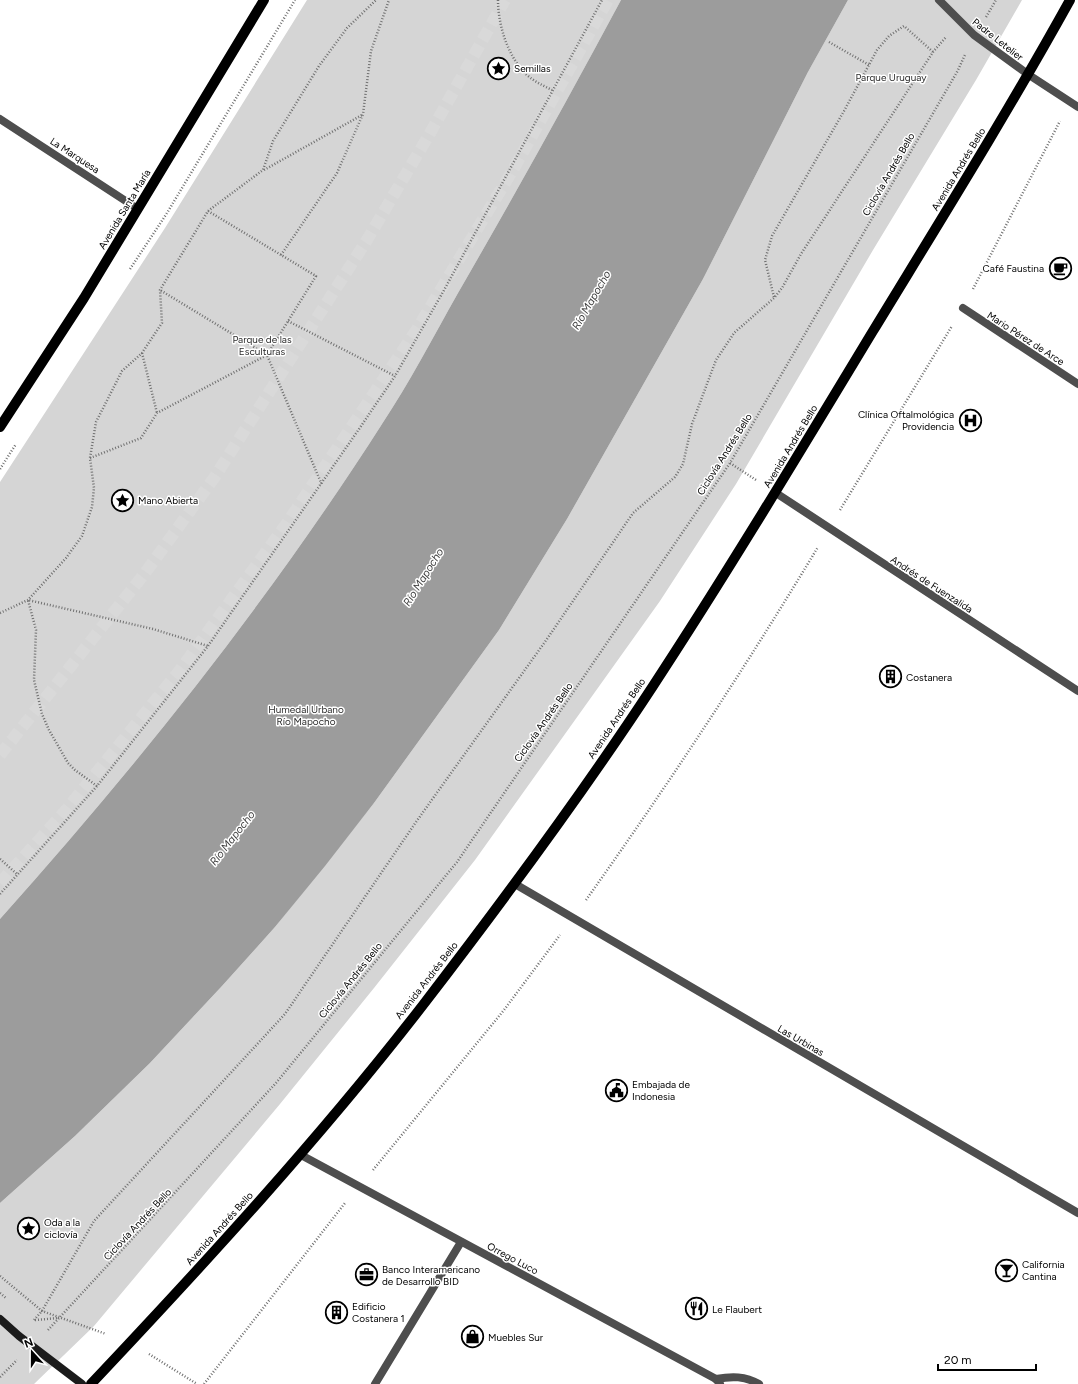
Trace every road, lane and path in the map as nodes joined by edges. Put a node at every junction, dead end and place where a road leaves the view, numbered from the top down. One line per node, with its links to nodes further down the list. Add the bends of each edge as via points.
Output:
1 (264, 0): 21 (main road, Avenida Santa María)
2 (376, 0): 20 (path, via 348,28 319,66 273,141)
3 (389, 0): 18 (path, via 371,51)
4 (498, 0): 15 (path, via 499,15 510,51 524,72)
5 (602, 0): 15 (path)
6 (939, 0): 9 (street, Padre Letelier)
7 (996, 0): 10 (path, Ciclovía Andrés Bello)
8 (1070, 0): 14 (main road, Avenida Andrés Bello)
9 (960, 21): 10 (street, Padre Letelier); 12 (path)
10 (974, 35): 14 (street, Padre Letelier); 35 (path, Ciclovía Andrés Bello, via 957,72)
11 (829, 42): 13 (path)
12 (933, 52): 13 (path, via 904,26 889,36); 25 (path)
13 (868, 65): 25 (path, via 772,236 765,260)
14 (1028, 75): 16 (street, Padre Letelier); 37 (main road, Avenida Andrés Bello)
15 (552, 90): 30 (path)
16 (1070, 102): 17 (street, Padre Letelier); 26 (path)
17 (1078, 107)
18 (363, 114): 20 (path); 23 (path, via 337,173)
19 (0, 119): 21 (street, La Marquesa)
20 (263, 170): 22 (path)
21 (138, 209): 33 (main road, Avenida Santa María)
22 (208, 212): 23 (path); 24 (path)
23 (281, 255): 27 (path, via 316,276)
24 (160, 290): 28 (path, via 162,323); 29 (path)
25 (774, 298): 56 (path, via 734,333 716,360 694,417 683,464 675,477 633,513 285,1014 94,1221)
26 (963, 308): 31 (street, Mario Pérez de Arce); 38 (path)
27 (288, 321): 29 (path); 30 (path)
28 (142, 353): 32 (path); 34 (path, via 122,371 96,422)
29 (267, 355): 32 (path); 36 (path)
30 (395, 376): 36 (path)
31 (1078, 384)
32 (157, 414): 34 (path, via 141,438)
33 (0, 427)
34 (90, 458): 39 (path, via 94,488 92,507 82,536)
35 (730, 463): 37 (path); 58 (path, Ciclovía Andrés Bello, via 457,862 276,1084)
36 (322, 485): 41 (path)
37 (776, 492): 38 (street, Andrés de Fuenzalida); 46 (main road, Avenida Andrés Bello, via 651,689)
38 (829, 528): 42 (street, Andrés de Fuenzalida); 48 (path, via 706,727)
39 (28, 600): 40 (path); 41 (path, via 152,629); 43 (path, via 36,630 34,680 42,714 68,762)
40 (0, 613)
41 (208, 646): 43 (path)
42 (1078, 691)
43 (97, 786): 45 (path)
44 (0, 859): 45 (path)
45 (18, 875): 47 (path)
46 (515, 884): 48 (street, Las Urbinas); 49 (main road, Avenida Andrés Bello, via 421,1007)
47 (0, 894)
48 (573, 918): 50 (path, via 499,1016); 51 (street, Las Urbinas)
49 (300, 1155): 50 (street, Orrego Luco); 66 (main road, Avenida Andrés Bello)
50 (359, 1186): 52 (street, Orrego Luco); 67 (path)
51 (1078, 1213)
52 (461, 1242): 64 (street, Orrego Luco); 68 (street)
53 (0, 1276): 56 (path)
54 (0, 1293): 55 (path)
55 (11, 1302)
56 (42, 1311): 58 (path); 60 (path)
57 (28, 1316): 60 (path)
58 (61, 1318): 60 (path); 62 (path, Ciclovía Andrés Bello)
59 (0, 1319): 61 (main road)
60 (34, 1320): 61 (path)
61 (18, 1336): 62 (main road)
62 (32, 1346): 63 (path, Ciclovía Andrés Bello); 65 (main road)
63 (0, 1377)
64 (718, 1381): 69 (street, Orrego Luco, via 731,1376)
65 (82, 1384)
66 (91, 1384)
67 (204, 1384)
68 (376, 1384)
69 (759, 1384)

